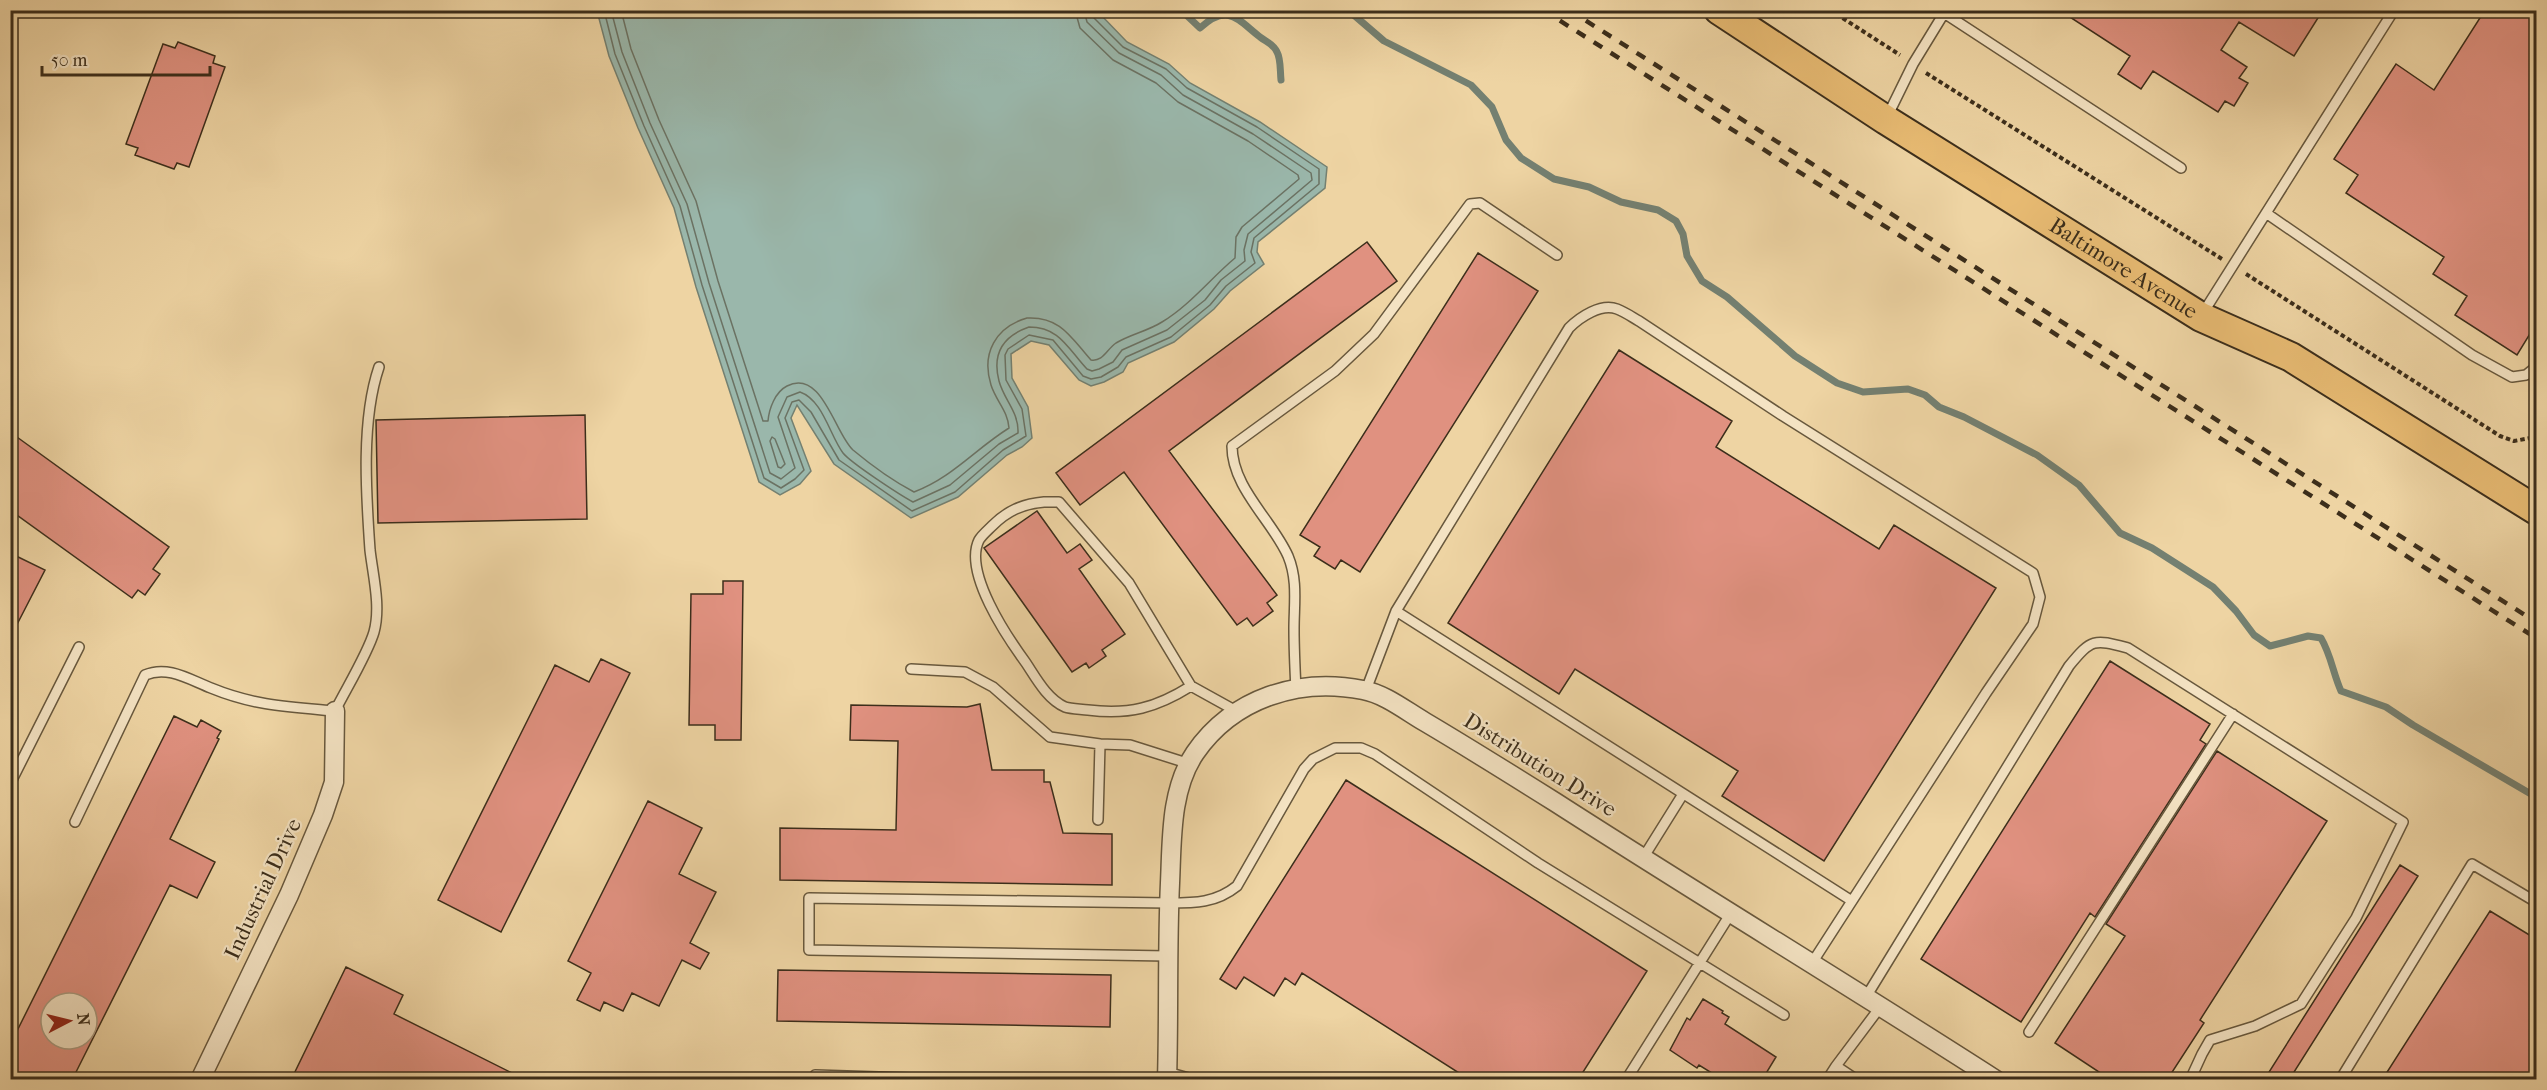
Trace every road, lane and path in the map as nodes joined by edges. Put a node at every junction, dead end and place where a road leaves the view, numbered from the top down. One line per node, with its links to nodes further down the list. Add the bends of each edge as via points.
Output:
1 (1719, 10): 6 (main road, Baltimore Avenue)
2 (1830, 10): 5 (path)
3 (2394, 10): 8 (lane)
4 (1945, 12): 5 (lane); 7 (lane)
5 (1912, 64): 6 (lane); 10 (path)
6 (1886, 120): 11 (main road, Baltimore Avenue)
7 (2181, 168)
8 (2266, 213): 10 (lane); 13 (lane, via 2472,355 2512,376 2526,375)
9 (1557, 255): 20 (lane, via 1480,203 1470,204 1374,334 1335,371 1232,446 1232,458 1244,488 1288,557 1296,594)
10 (2234, 266): 11 (lane); 14 (path, via 2500,436 2514,441)
11 (2201, 317): 15 (main road, Baltimore Avenue, via 2291,357)
12 (379, 367): 22 (lane, via 367,420 370,548 377,610 374,633)
13 (2536, 367)
14 (2536, 437)
15 (2534, 502)
16 (1396, 611): 21 (lane); 28 (lane); 32 (lane, via 1569,328 1581,316 1602,309 1615,308 1639,321 2033,573 2040,597 2033,624)
17 (79, 646): 27 (lane)
18 (911, 669): 25 (lane, via 965,672 993,687 1050,736)
19 (1191, 686): 19 (lane, via 1157,705 1123,712 1066,707 1057,701 1016,650 979,582 979,540 1002,516 1023,504 1059,502 1130,583); 23 (lane)
20 (1296, 690): 21 (street, Distribution Drive, via 1333,686); 23 (street, Distribution Drive, via 1256,700)
21 (1366, 690): 31 (street, Distribution Drive, via 1480,754)
22 (335, 711): 30 (lane, via 262,705 176,673 156,670 145,675); 45 (street, Industrial Drive, via 334,782 323,816)
23 (1238, 712): 26 (street, Distribution Drive, via 1206,740)
24 (2233, 714): 39 (lane, via 2128,648 2100,641 2085,648 2069,666); 41 (lane); 52 (lane, via 2403,822 2356,918 2301,1004 2255,1026 2210,1040)
25 (1100, 744): 26 (lane, via 1130,746); 29 (lane)
26 (1190, 764): 34 (street, Distribution Drive, via 1178,793 1172,825)
27 (10, 784)
28 (1683, 794): 31 (lane); 32 (lane)
29 (1098, 820)
30 (75, 822)
31 (1643, 858): 35 (street, Distribution Drive)
32 (1851, 902): 38 (lane)
33 (2536, 902): 53 (lane, via 2472,864)
34 (1168, 912): 36 (street, Distribution Drive); 36 (lane, via 809,898 809,950); 37 (lane, via 1224,897 1237,886 1304,769 1322,753 1360,748 1407,774 1538,863)
35 (1731, 913): 37 (lane); 38 (street, Distribution Drive)
36 (1168, 956): 44 (street, Distribution Drive)
37 (1700, 963): 40 (lane); 48 (lane)
38 (1812, 963): 39 (street, Distribution Drive)
39 (1874, 1001): 42 (lane); 51 (street, Distribution Drive)
40 (1784, 1015)
41 (2029, 1032)
42 (1836, 1066): 49 (lane); 50 (lane)
43 (815, 1075): 46 (lane)
44 (1167, 1076): 47 (lane)
45 (200, 1080)
46 (974, 1080)
47 (1196, 1080)
48 (1626, 1080)
49 (1827, 1080)
50 (1857, 1080)
51 (1996, 1080)
52 (2190, 1080)
53 (2340, 1080)

